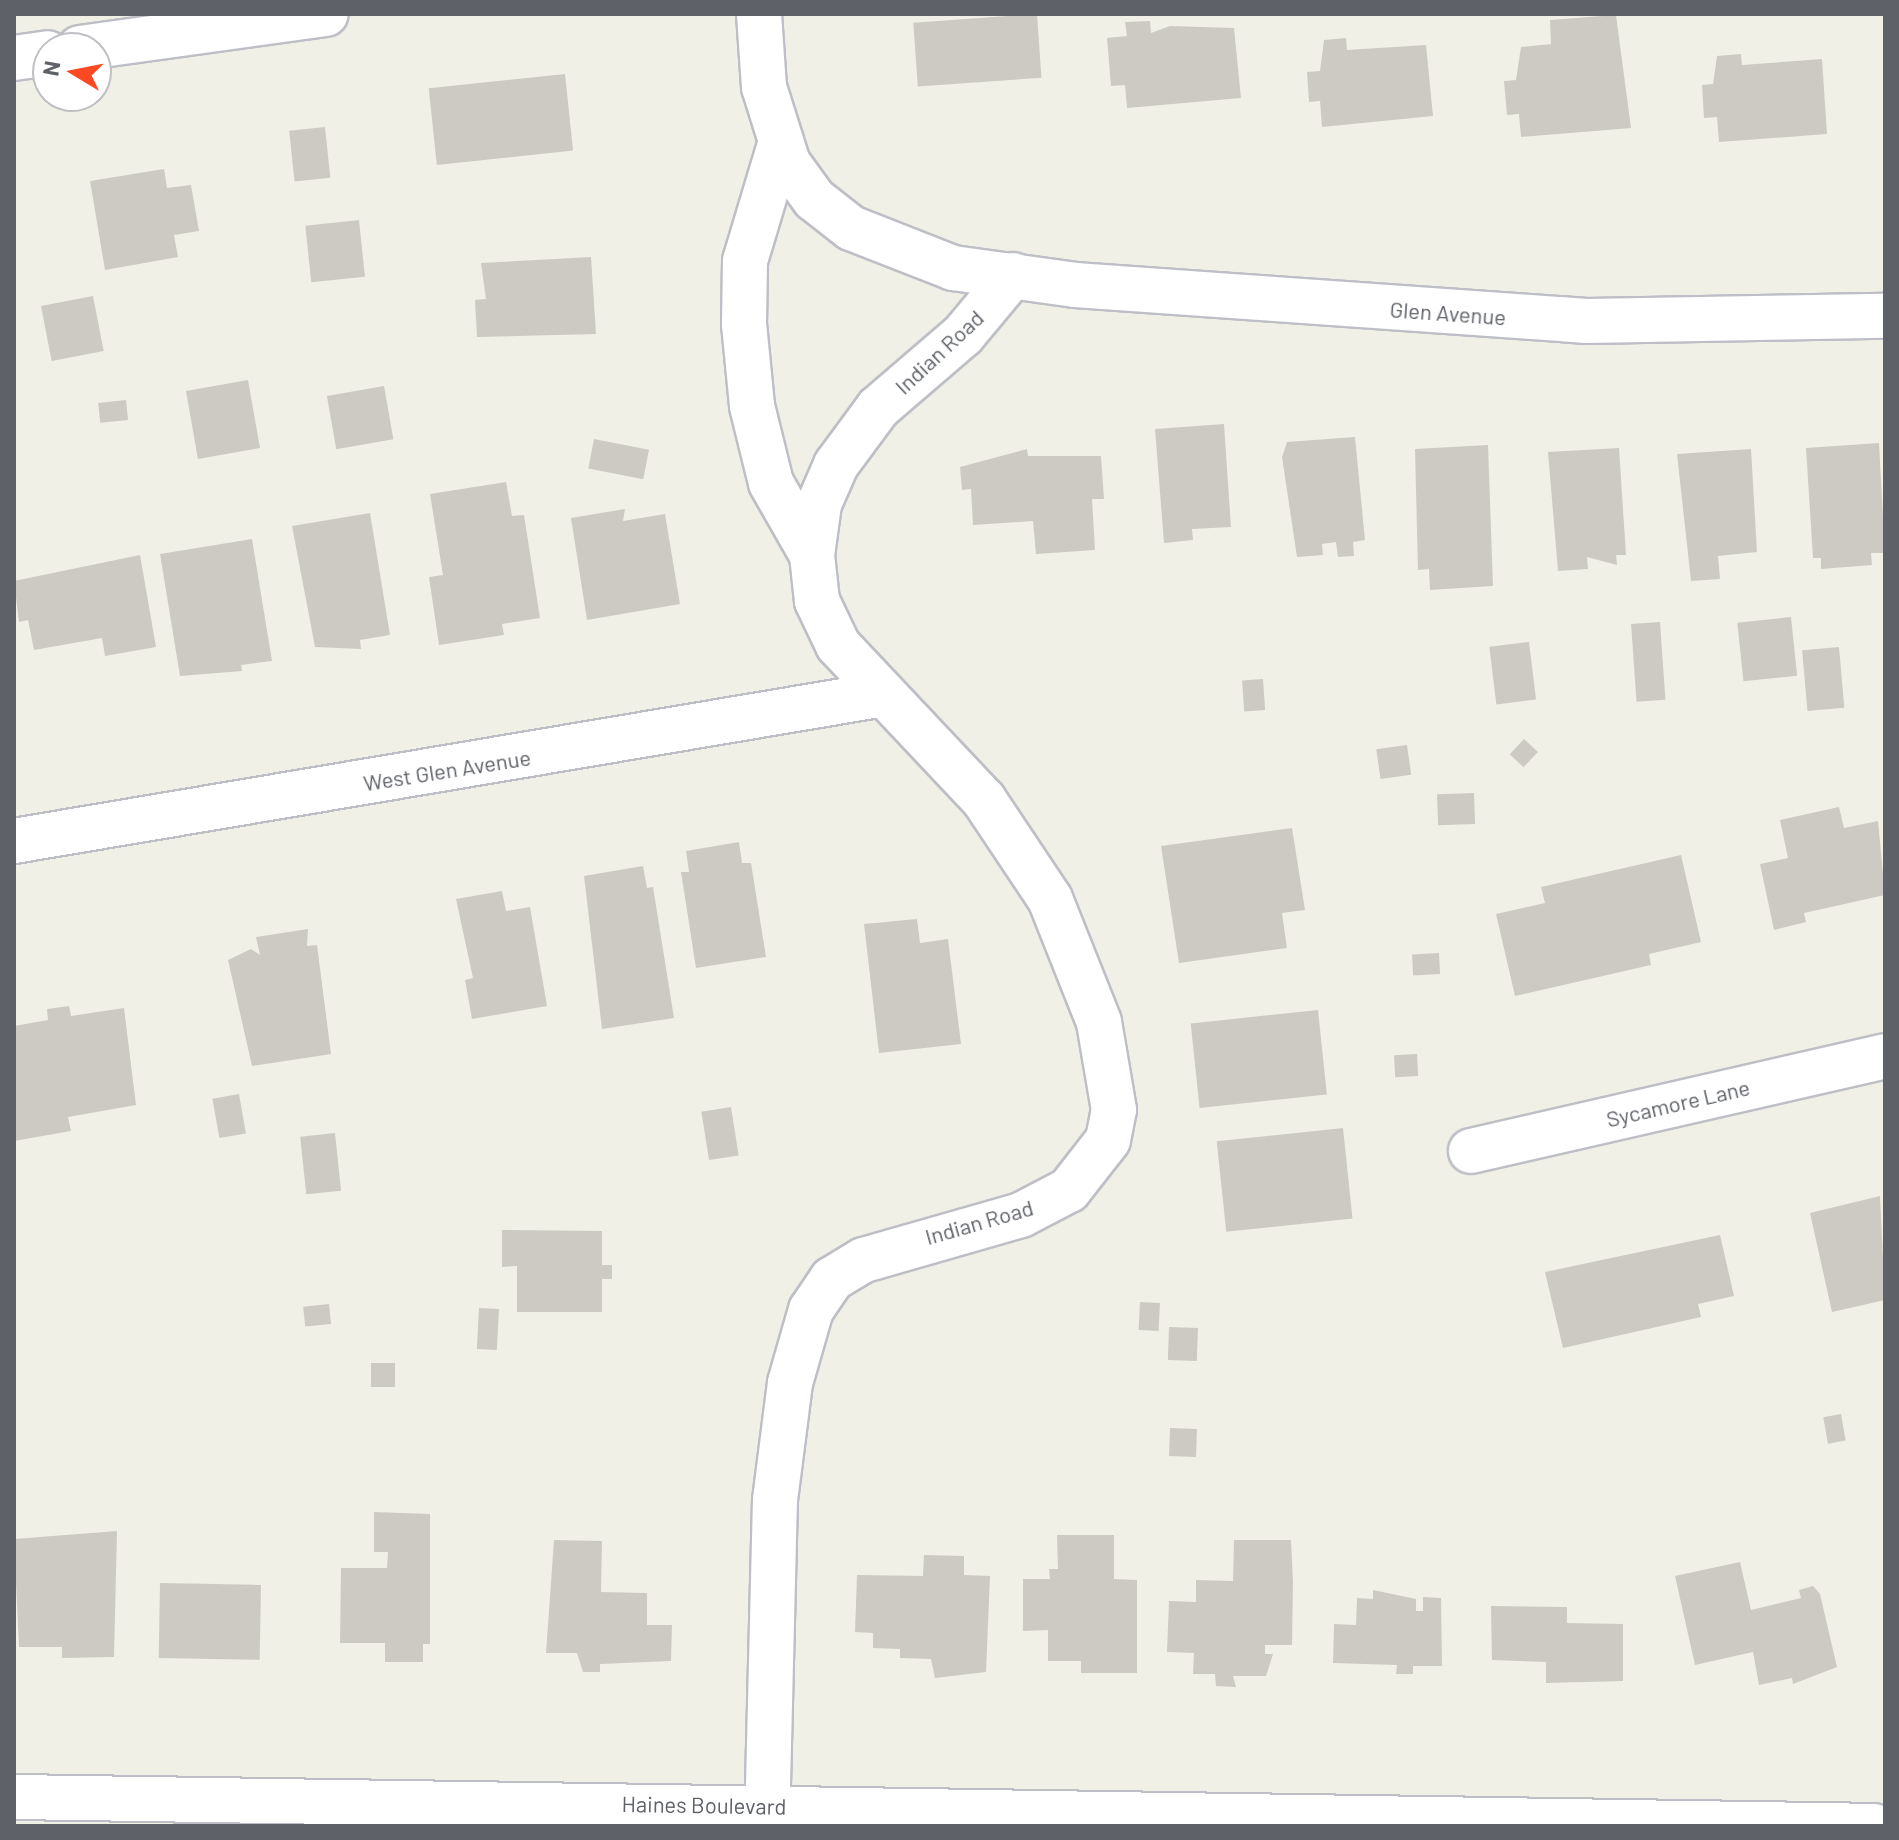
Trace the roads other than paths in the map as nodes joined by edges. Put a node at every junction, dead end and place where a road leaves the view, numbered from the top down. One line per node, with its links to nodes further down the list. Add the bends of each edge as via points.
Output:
1 (326, 14): 3 (street)
2 (759, 14): 4 (street, via 764,87)
3 (112, 44)
4 (781, 141): 5 (street, via 814,199 851,228 953,268); 7 (street, Indian Road, via 745,261 744,324 752,406 771,483)
5 (1013, 275): 6 (street, Glen Avenue, via 1587,321); 7 (street, Indian Road, via 963,335 878,408 836,465 819,504)
6 (1885, 316)
7 (812, 555): 8 (street, Indian Road, via 817,601 838,645)
8 (878, 695): 9 (street, West Glen Avenue); 13 (street, Indian Road, via 984,800 1050,899 1099,1022 1114,1110 1108,1140 1069,1190 1021,1215 864,1260 832,1279 811,1310 790,1383 775,1500)
9 (14, 841)
10 (1885, 1056): 11 (street, Sycamore Lane)
11 (1471, 1151)
12 (14, 1797): 13 (street, Haines Boulevard)
13 (767, 1816): 14 (street, Haines Boulevard)
14 (1874, 1826)

